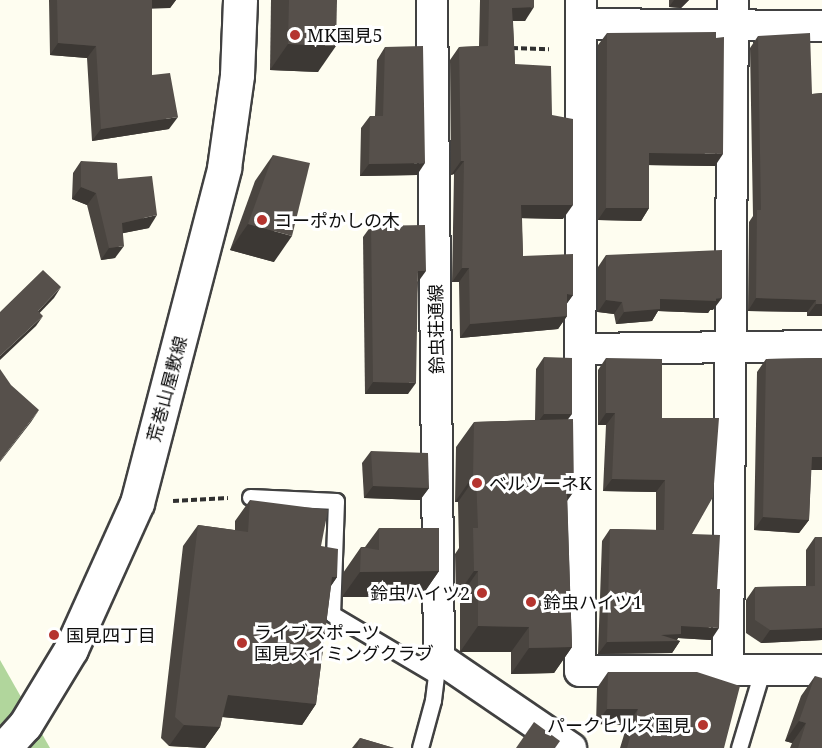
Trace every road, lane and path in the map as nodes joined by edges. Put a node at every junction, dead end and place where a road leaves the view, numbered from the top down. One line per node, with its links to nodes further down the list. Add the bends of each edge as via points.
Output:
1 (240, 0): 11 (street, 荒巻山屋敷線, via 237,75 224,168)
2 (432, 0): 12 (street, 鈴虫荘通線)
3 (733, 12): 4 (street); 5 (street); 7 (street)
4 (581, 25): 6 (path); 9 (street)
5 (822, 26)
6 (501, 48)
7 (730, 346): 8 (street); 9 (street); 13 (street)
8 (822, 346)
9 (580, 349): 13 (street, via 580,670)
10 (250, 497): 11 (path); 12 (lane, via 336,501 332,614)
11 (137, 503): 16 (street, 荒巻山屋敷線, via 71,649 25,725)
12 (437, 667): 17 (lane); 18 (street)
13 (728, 668): 14 (street)
14 (763, 669): 15 (street); 19 (lane)
15 (822, 670)
16 (4, 748)
17 (420, 748)
18 (571, 748)
19 (739, 748)

